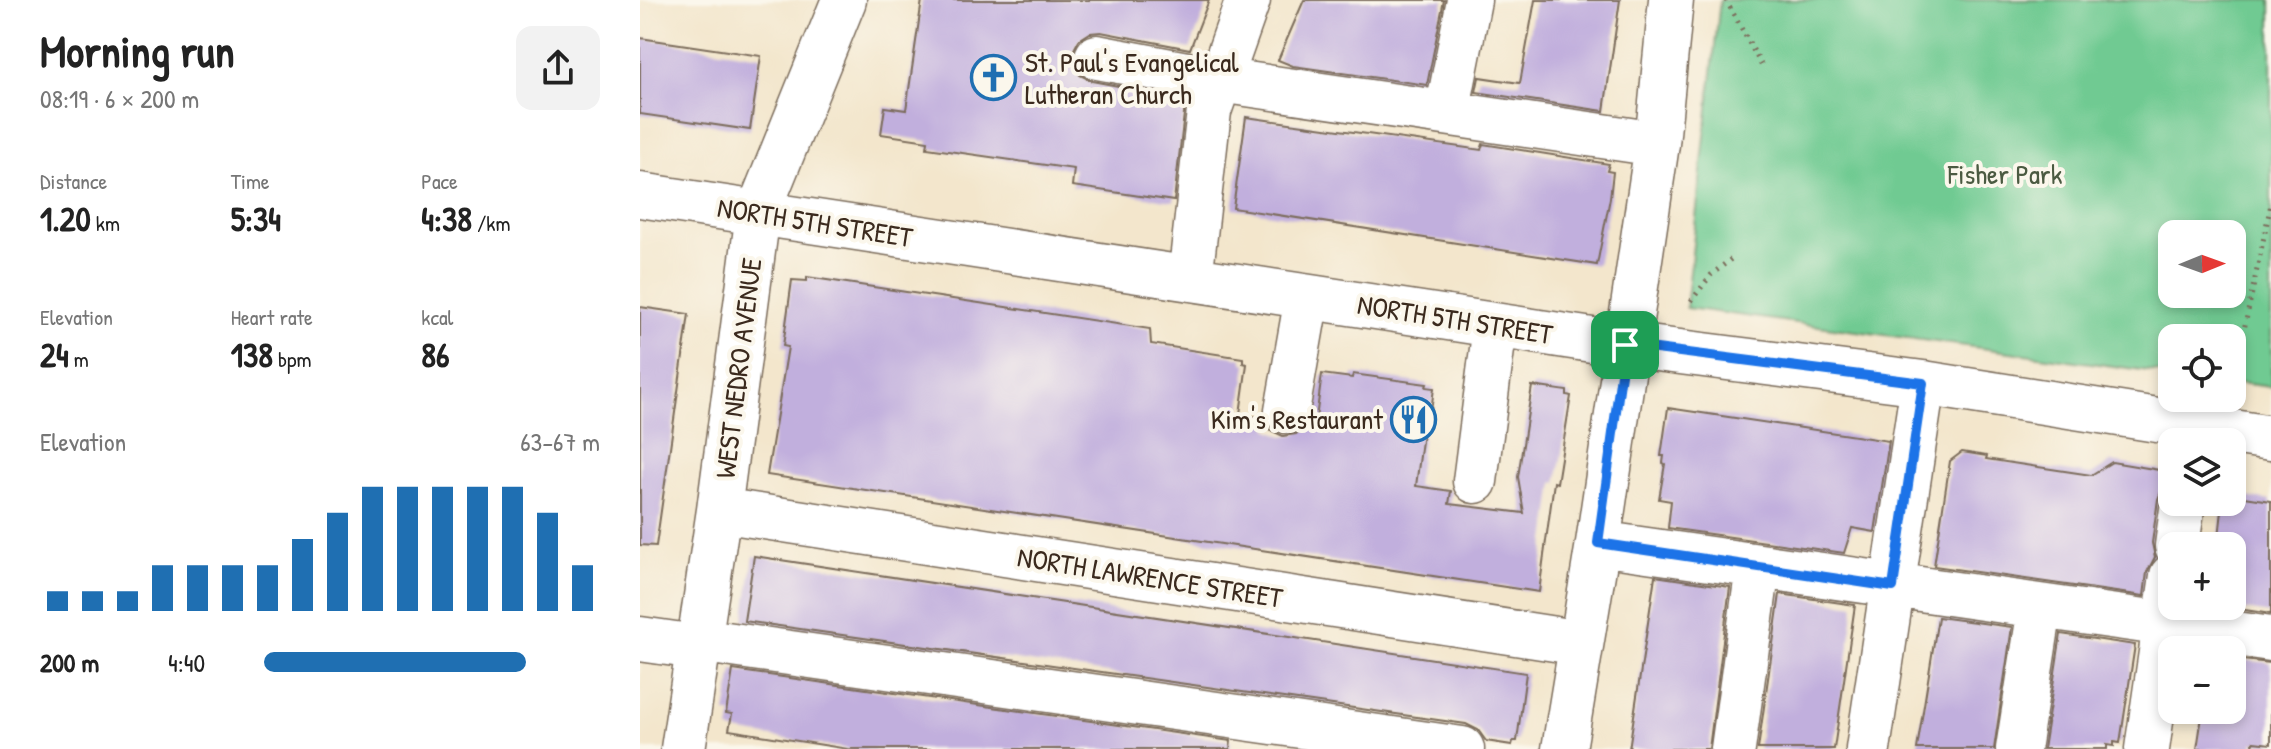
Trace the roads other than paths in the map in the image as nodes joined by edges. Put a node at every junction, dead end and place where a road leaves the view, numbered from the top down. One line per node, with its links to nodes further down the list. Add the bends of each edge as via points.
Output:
1 (844, 0): 10 (street, WEST NEDRO AVENUE)
2 (1248, 0): 6 (street)
3 (1469, 0): 7 (street)
4 (1671, 0): 8 (street)
5 (1097, 57): 6 (street)
6 (1219, 80): 7 (street); 11 (street, via 1209,111)
7 (1447, 113): 8 (street)
8 (1657, 144): 14 (street)
9 (640, 195): 10 (street, NORTH 5TH STREET)
10 (758, 213): 11 (street, NORTH 5TH STREET); 21 (street, WEST NEDRO AVENUE)
11 (1190, 279): 12 (street, NORTH 5TH STREET)
12 (1307, 297): 13 (street, NORTH 5TH STREET); 16 (street)
13 (1495, 326): 14 (street, NORTH 5TH STREET); 20 (street)
14 (1625, 345): 15 (street, NORTH 5TH STREET); 22 (street)
15 (1923, 383): 17 (street, NORTH 5TH STREET); 24 (street)
16 (1287, 411)
17 (2161, 428)
18 (2246, 437): 19 (street, NORTH 5TH STREET)
19 (2271, 438)
20 (1475, 481)
21 (719, 510): 30 (street, NORTH LAWRENCE STREET); 31 (street, WEST NEDRO AVENUE)
22 (1598, 543): 23 (street); 30 (street)
23 (1758, 567): 24 (street); 35 (street)
24 (1893, 587): 25 (street); 36 (street)
25 (2040, 608): 27 (street); 37 (street)
26 (2166, 620): 27 (street)
27 (2165, 625): 29 (street); 38 (street)
28 (640, 639): 31 (street)
29 (2271, 639)
30 (1581, 643): 34 (street)
31 (697, 644): 32 (street, WEST NEDRO AVENUE); 33 (street)
32 (683, 749)
33 (1462, 749)
34 (1564, 749)
35 (1733, 749)
36 (1868, 749)
37 (2018, 749)
38 (2147, 749)

